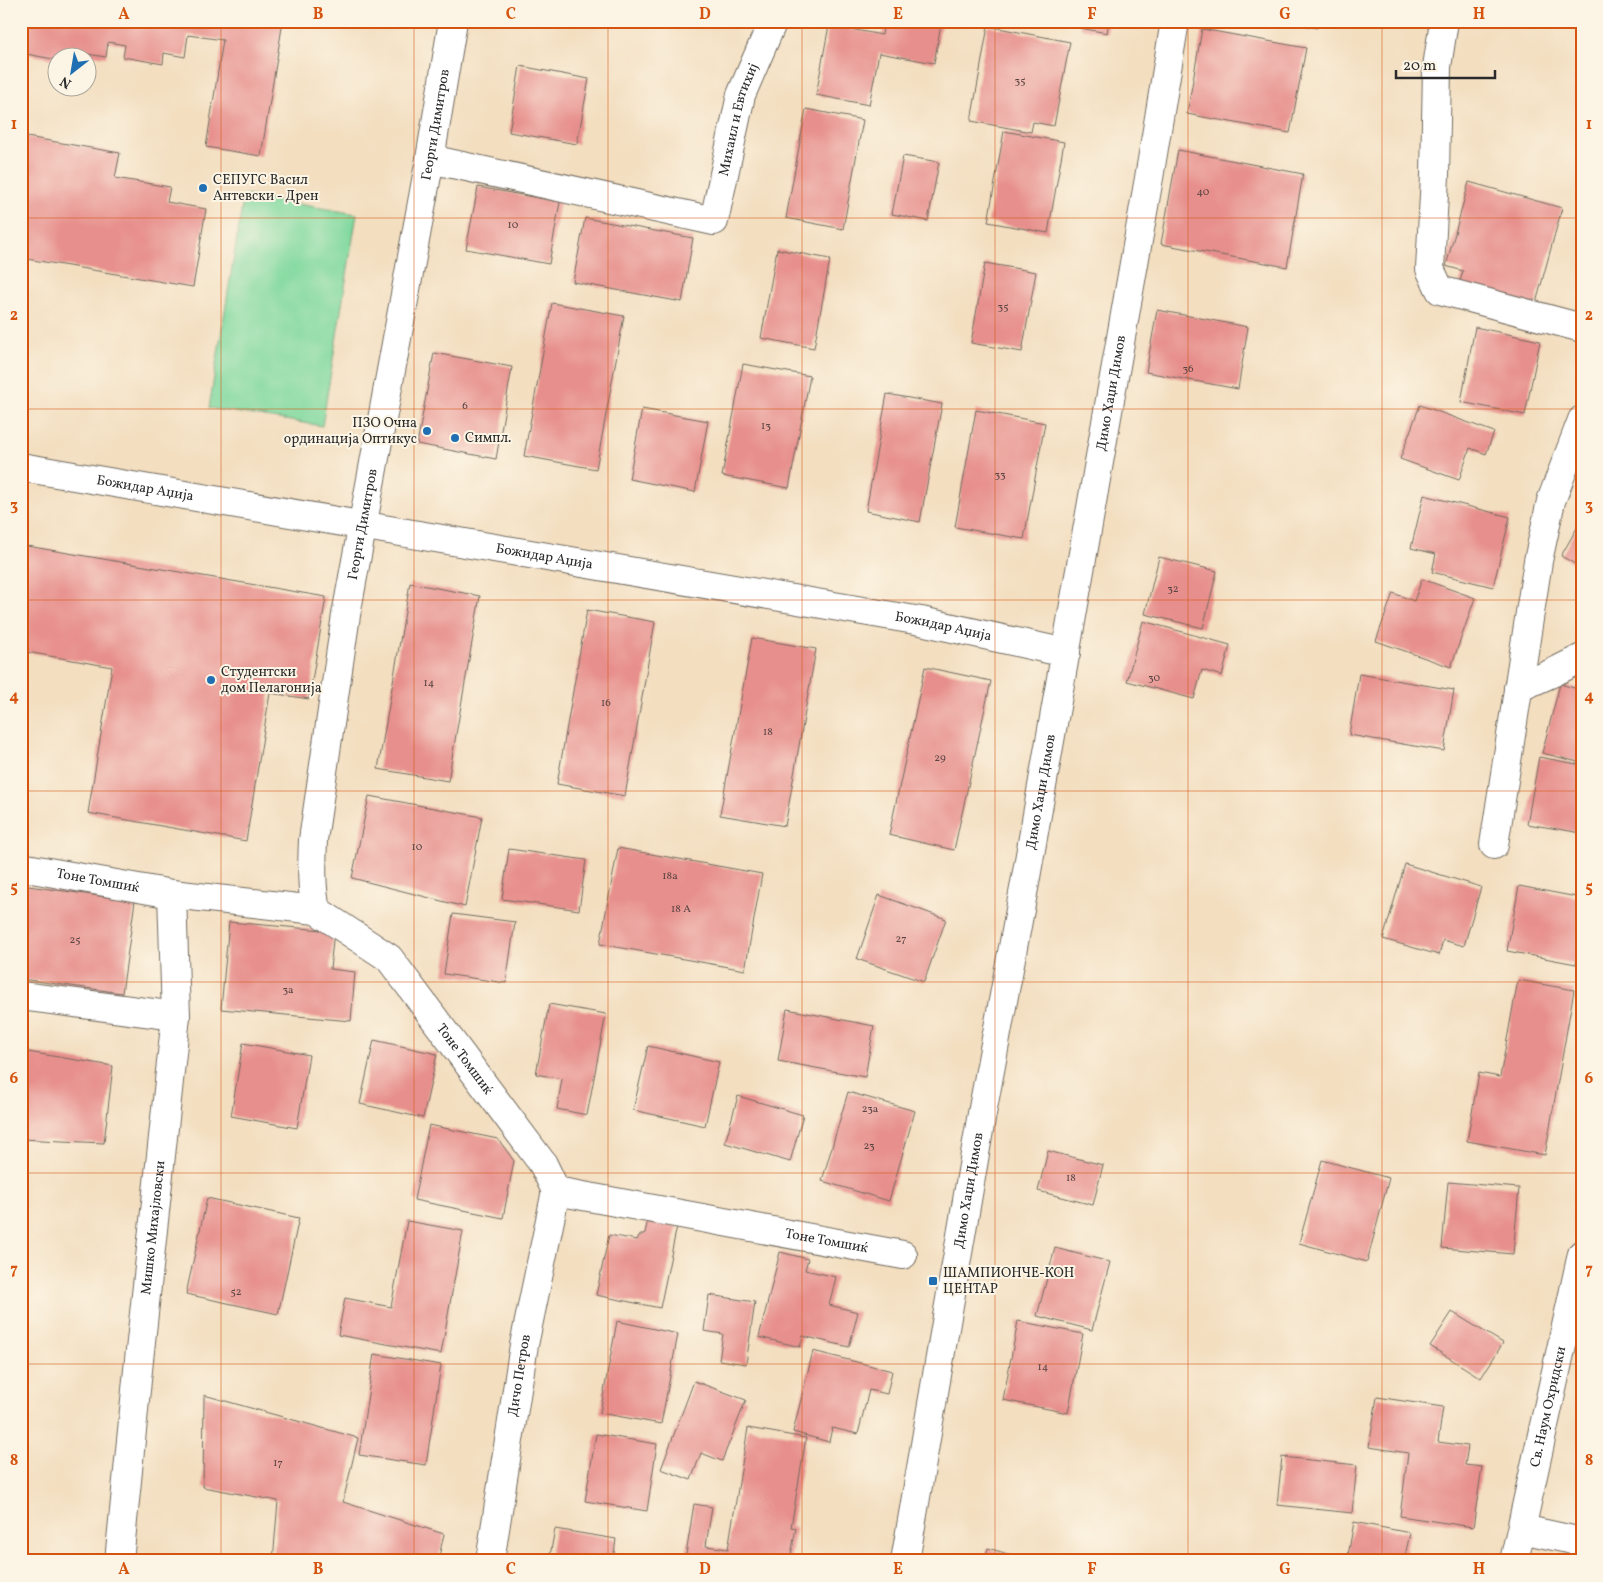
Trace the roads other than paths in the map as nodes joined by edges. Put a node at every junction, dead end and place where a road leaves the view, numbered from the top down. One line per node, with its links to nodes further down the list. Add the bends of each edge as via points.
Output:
1 (453, 21): 5 (street, Георги Димитров)
2 (773, 21): 5 (street, Михаил и Евтихиј, via 741,95 714,221)
3 (1175, 21): 10 (street, Димо Хаџи Димов)
4 (1444, 21): 6 (street, via 1437,67 1430,269 1440,290)
5 (430, 159): 9 (street, Георги Димитров)
6 (1582, 328)
7 (1582, 420): 12 (street, via 1551,501)
8 (21, 468): 9 (street, Божидар Аџија)
9 (362, 526): 10 (street, Божидар Аџија, via 921,621); 16 (street, Георги Димитров, via 313,840 311,873)
10 (1066, 653): 26 (street, Димо Хаџи Димов, via 981,1120)
11 (1582, 658): 12 (street)
12 (1518, 688): 13 (street)
13 (1494, 845)
14 (21, 867): 15 (street, Тоне Томшиќ)
15 (172, 894): 16 (street, Тоне Томшиќ); 18 (street, Мишко Михајловски)
16 (316, 910): 19 (street, Тоне Томшиќ, via 389,958 543,1164)
17 (21, 996): 18 (street)
18 (176, 1016): 24 (street, Мишко Михајловски)
19 (556, 1191): 21 (street, Тоне Томшиќ); 25 (street, Дичо Петров, via 524,1345)
20 (1582, 1254): 22 (street, Св. Наум Охридски)
21 (903, 1255)
22 (1522, 1529): 23 (street); 27 (street, Св. Наум Охридски)
23 (1582, 1542)
24 (120, 1561)
25 (490, 1561)
26 (906, 1561)
27 (1514, 1561)

